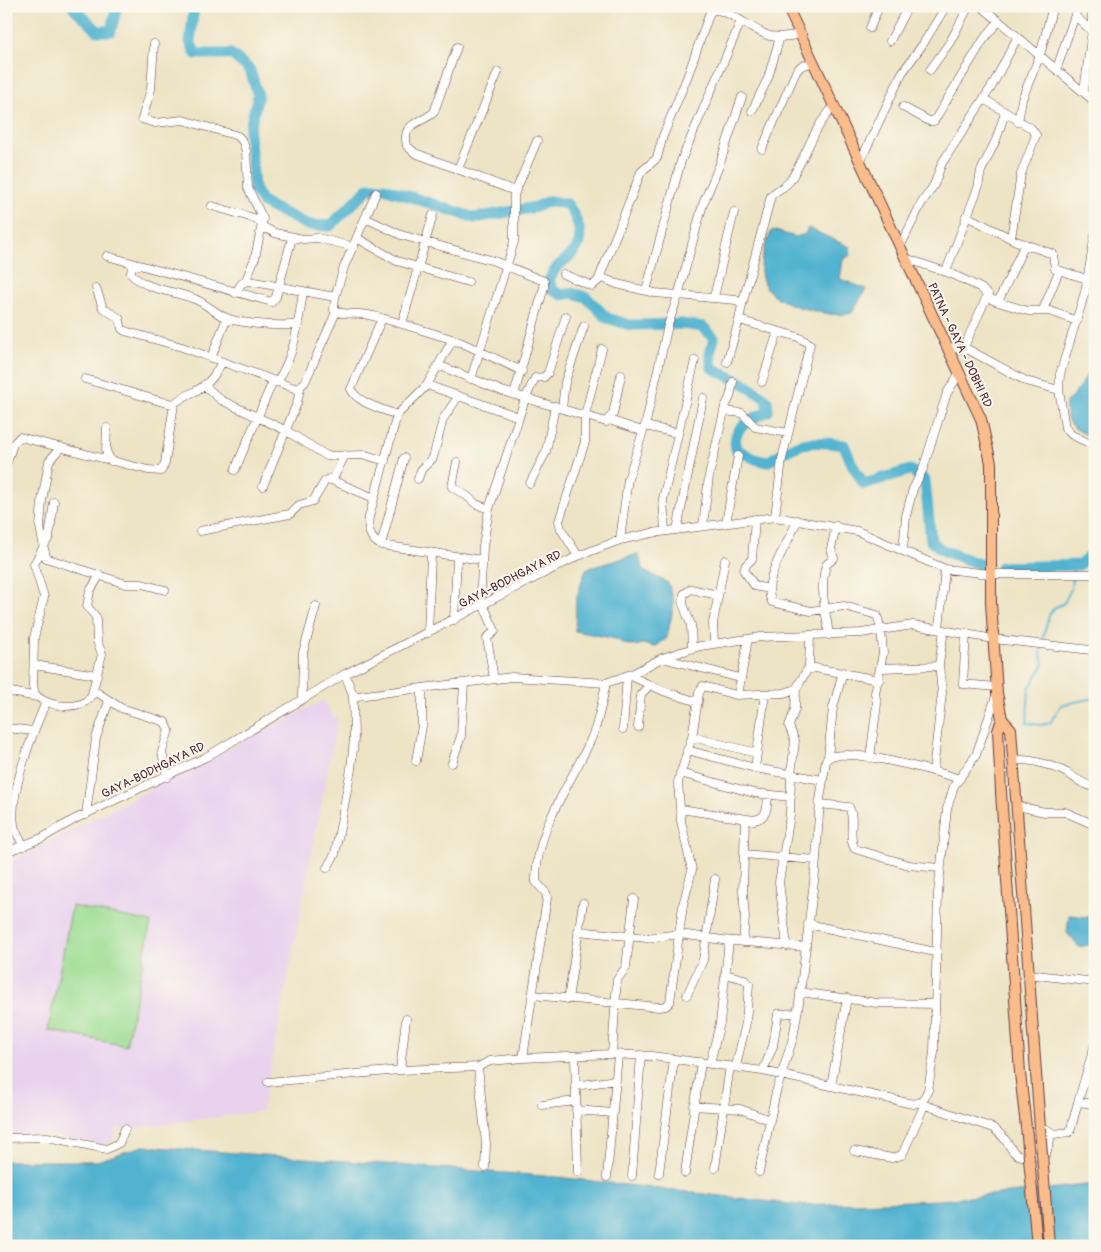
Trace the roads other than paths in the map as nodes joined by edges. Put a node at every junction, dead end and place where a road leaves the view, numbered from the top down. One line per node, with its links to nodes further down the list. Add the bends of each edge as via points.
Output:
1 (732, 6): 12 (street)
2 (879, 6): 16 (street)
3 (908, 6): 21 (street)
4 (946, 6): 40 (street, via 902,73)
5 (969, 6): 27 (street, via 950,42)
6 (981, 6): 11 (street)
7 (1053, 6): 24 (street)
8 (1078, 6): 13 (street)
9 (1092, 6): 17 (street)
10 (787, 7): 18 (main road, PATNA - GAYA - DOBHI RD)
11 (992, 10): 15 (street)
12 (731, 16): 14 (street); 67 (street, via 716,10 710,12 659,153 654,162 641,172)
13 (1075, 16): 17 (street); 26 (street)
14 (742, 22): 19 (street, via 764,34); 72 (street, via 681,162)
15 (998, 22): 20 (street); 34 (street, via 984,39 934,121)
16 (870, 28)
17 (1093, 32): 29 (street)
18 (802, 34): 19 (street); 25 (main road, PATNA - GAYA - DOBHI RD)
19 (780, 37): 35 (street, via 768,78)
20 (1017, 38): 24 (street); 31 (street)
21 (890, 41)
22 (154, 44): 49 (street, via 151,89 142,119 155,123 183,120 241,139 246,151 248,188 262,216)
23 (457, 47): 41 (street, via 434,112 414,124 407,133 406,142 415,152)
24 (1040, 55): 26 (street); 37 (street, via 1022,99)
25 (814, 62): 33 (main road, PATNA - GAYA - DOBHI RD); 39 (street, via 801,66 796,72)
26 (1057, 68): 29 (street)
27 (930, 70)
28 (498, 72): 41 (street)
29 (1084, 91): 32 (street)
30 (742, 97): 76 (street, via 719,166 702,204)
31 (984, 100): 36 (street); 57 (street, via 942,163)
32 (1095, 102)
33 (835, 106): 40 (main road, PATNA - GAYA - DOBHI RD); 80 (street, via 823,118 792,179 785,188 771,196)
34 (903, 107)
35 (752, 111)
36 (1005, 113): 37 (street); 47 (street)
37 (1018, 122): 53 (street, via 1031,128 1036,135 1022,174)
38 (537, 141): 42 (street)
39 (762, 148)
40 (860, 162): 57 (main road, PATNA - GAYA - DOBHI RD)
41 (458, 169): 42 (street)
42 (516, 192): 61 (street, via 514,242)
43 (376, 193): 48 (street)
44 (212, 206): 49 (street)
45 (734, 212): 78 (street)
46 (433, 215): 54 (street)
47 (966, 216): 53 (street); 63 (street)
48 (365, 218): 52 (street); 54 (street, via 396,233)
49 (262, 223): 51 (street, via 269,231); 68 (street)
50 (1095, 235): 66 (street)
51 (292, 238): 56 (street, via 318,238); 71 (street)
52 (358, 238): 56 (street); 62 (street, via 397,261)
53 (1011, 238): 55 (street)
54 (426, 242): 61 (street); 62 (street)
55 (1025, 244): 64 (street, via 1053,254 1055,269); 79 (street)
56 (354, 247): 77 (street)
57 (900, 247): 59 (main road, PATNA - GAYA - DOBHI RD)
58 (107, 256): 60 (street)
59 (905, 258): 63 (street); 93 (main road, PATNA - GAYA - DOBHI RD)
60 (132, 264): 74 (street); 84 (street, via 131,274 136,279 197,300)
61 (506, 266): 96 (street); 102 (street, via 541,279 545,284)
62 (417, 267): 69 (street); 89 (street)
63 (946, 271): 75 (street)
64 (1059, 271): 66 (street); 81 (street)
65 (563, 274): 67 (street, via 592,286)
66 (1090, 276): 87 (street)
67 (600, 277): 72 (street)
68 (245, 282): 71 (street); 74 (street)
69 (468, 282)
70 (96, 288): 97 (street, via 103,308 119,318 125,331)
71 (278, 288): 73 (street); 74 (street, via 272,302)
72 (646, 291): 76 (street)
73 (303, 292): 77 (street); 88 (street)
74 (235, 293)
75 (988, 294): 79 (street); 95 (street)
76 (678, 296): 78 (street); 127 (street)
77 (335, 297): 82 (street)
78 (714, 297): 80 (street, via 730,298)
79 (998, 302): 81 (street, via 1028,311)
80 (742, 304): 86 (street)
81 (1043, 310): 87 (street)
82 (336, 312): 85 (street); 112 (street)
83 (566, 316): 116 (street, via 548,373 535,378)
84 (227, 318): 88 (street); 97 (street)
85 (382, 318): 89 (street); 121 (street, via 351,389 362,400)
86 (739, 320): 91 (street); 100 (street)
87 (1077, 321): 113 (street, via 1060,374)
88 (299, 324): 107 (street, via 292,353)
89 (402, 324): 92 (street)
90 (584, 326): 119 (street)
91 (778, 331): 109 (street); 130 (street, via 808,341 811,346)
92 (455, 340): 96 (street); 101 (street, via 449,343)
93 (947, 347): 95 (street); 103 (main road, PATNA - GAYA - DOBHI RD)
94 (602, 349): 123 (street)
95 (962, 349): 113 (street, via 976,353 1026,381)
96 (480, 353): 102 (street); 106 (street)
97 (211, 358): 99 (street)
98 (695, 360): 129 (street)
99 (222, 362): 107 (street); 111 (street)
100 (727, 362)
101 (438, 365): 106 (street); 110 (street)
102 (522, 371): 114 (street)
103 (959, 374): 160 (street, via 948,393 908,509); 167 (main road, PATNA - GAYA - DOBHI RD, via 981,419 989,448 992,486)
104 (621, 375): 125 (street)
105 (85, 379): 118 (street)
106 (471, 379): 114 (street)
107 (275, 382): 112 (street); 122 (street)
108 (733, 382): 120 (street)
109 (762, 382)
110 (427, 384): 115 (street); 121 (street)
111 (204, 385): 118 (street); 122 (street, via 221,400)
112 (300, 389): 128 (street)
113 (1059, 390): 131 (street, via 1065,428)
114 (514, 395): 116 (street)
115 (458, 397): 124 (street); 142 (street, via 443,419 433,458 421,470)
116 (525, 398): 119 (street); 124 (street)
117 (703, 398): 154 (street)
118 (174, 404): 137 (street, via 161,471)
119 (558, 407): 123 (street); 143 (street, via 546,452)
120 (724, 410): 130 (street, via 742,413 749,422 765,430); 152 (street)
121 (397, 415): 136 (street)
122 (258, 416): 128 (street); 140 (street)
123 (585, 416): 125 (street); 162 (street, via 585,442 559,521)
124 (519, 417): 147 (street)
125 (609, 420): 127 (street)
126 (107, 428): 137 (street, via 106,451)
127 (644, 428): 129 (street); 157 (street, via 628,479)
128 (285, 430): 133 (street, via 327,456); 144 (street)
129 (677, 432): 156 (street, via 662,499)
130 (788, 433): 148 (street)
131 (1095, 446)
132 (61, 447): 137 (street); 139 (street, via 18,438 10,449); 159 (street, via 50,458 44,482 40,527)
133 (345, 455): 136 (street); 141 (street, via 334,477)
134 (738, 456): 151 (street)
135 (404, 458): 158 (street)
136 (385, 461): 145 (street)
137 (112, 462)
138 (457, 462): 147 (street, via 452,487)
139 (6, 465)
140 (235, 470)
141 (329, 479): 145 (street); 155 (street, via 313,501 299,504 287,516)
142 (418, 479)
143 (530, 483)
144 (262, 486)
145 (374, 498): 158 (street, via 368,528 372,539)
146 (54, 502): 159 (street, via 49,537)
147 (489, 509): 164 (street)
148 (775, 517): 149 (street, GAYA-BODHGAYA RD); 150 (street, GAYA-BODHGAYA RD)
149 (755, 519): 151 (street, GAYA-BODHGAYA RD); 171 (street, via 752,559 744,572 755,586)
150 (797, 520): 153 (street, GAYA-BODHGAYA RD); 171 (street, via 773,569)
151 (726, 523): 152 (street, GAYA-BODHGAYA RD)
152 (703, 526): 154 (street, GAYA-BODHGAYA RD)
153 (836, 526): 160 (street, GAYA-BODHGAYA RD, via 865,533); 175 (street, via 832,549 834,558 826,565 824,574)
154 (677, 530): 156 (street, GAYA-BODHGAYA RD)
155 (200, 531)
156 (665, 531): 157 (street, GAYA-BODHGAYA RD)
157 (620, 540): 162 (street, GAYA-BODHGAYA RD)
158 (381, 545): 161 (street)
159 (44, 546): 169 (street, via 49,560); 189 (street, via 34,564 44,597 34,638)
160 (903, 550): 166 (street, GAYA-BODHGAYA RD)
161 (431, 554): 163 (street); 179 (street)
162 (578, 556): 173 (street, GAYA-BODHGAYA RD)
163 (457, 557): 164 (street); 176 (street)
164 (482, 560): 173 (street)
165 (725, 560): 172 (street)
166 (945, 568): 167 (street, GAYA-BODHGAYA RD); 178 (street)
167 (990, 574): 168 (street, GAYA-BODHGAYA RD); 184 (main road, PATNA - GAYA - DOBHI RD)
168 (1095, 574)
169 (100, 575): 170 (street, via 126,584); 195 (street, via 90,591 87,606 96,617 97,642 102,654)
170 (165, 590)
171 (769, 590): 175 (street, via 770,600 775,603 807,610)
172 (718, 595): 185 (street, via 713,623); 186 (street, via 691,589 684,594)
173 (482, 605): 176 (street, GAYA-BODHGAYA RD); 198 (street, via 495,631 487,638)
174 (316, 606): 212 (street, via 303,652)
175 (824, 609): 177 (street, via 841,606 875,612); 182 (street)
176 (454, 620): 179 (street, GAYA-BODHGAYA RD)
177 (881, 629): 178 (street, via 912,625); 182 (street, via 861,634); 192 (street)
178 (942, 630): 180 (street); 190 (street)
179 (428, 633): 194 (street, GAYA-BODHGAYA RD)
180 (966, 634): 184 (street); 205 (street, via 963,684)
181 (810, 635): 182 (street); 183 (street); 191 (street)
182 (829, 635)
183 (748, 638): 185 (street); 197 (street)
184 (994, 639): 187 (street); 205 (main road, PATNA - GAYA - DOBHI RD)
185 (714, 644): 186 (street)
186 (692, 648): 188 (street)
187 (1094, 650)
188 (662, 658): 196 (street); 197 (street)
189 (34, 665): 195 (street); 211 (street, via 33,686)
190 (939, 666): 192 (street); 230 (street, via 942,693)
191 (808, 668): 193 (street); 204 (street)
192 (881, 668): 199 (street)
193 (843, 672): 199 (street); 224 (street, via 833,708)
194 (344, 674): 209 (street); 212 (street, GAYA-BODHGAYA RD)
195 (96, 675): 207 (street)
196 (628, 675): 201 (street); 202 (street); 219 (street)
197 (740, 678): 210 (street)
198 (494, 679): 200 (street); 201 (street, via 523,676)
199 (879, 680): 225 (street, via 875,692 877,704)
200 (464, 683): 203 (street); 228 (street, via 461,736)
201 (606, 683): 269 (street, via 595,730 552,814 540,856 536,882 547,898)
202 (650, 685): 215 (street); 217 (street, via 641,694)
203 (422, 688): 209 (street); 226 (street, via 422,726)
204 (796, 689): 208 (street); 232 (street, via 795,709 789,726 795,741)
205 (996, 690): 216 (main road, PATNA - GAYA - DOBHI RD); 234 (street, via 976,755)
206 (6, 691): 211 (street)
207 (92, 694): 213 (street, via 98,693); 214 (street, via 87,702 78,706)
208 (765, 694): 210 (street); 223 (street)
209 (353, 695): 250 (street, via 351,769 335,854)
210 (738, 695): 215 (street, via 703,686)
211 (37, 697): 214 (street)
212 (302, 699): 233 (street, GAYA-BODHGAYA RD)
213 (109, 701): 233 (street, via 165,722 169,734 162,757); 242 (street, via 96,738)
214 (46, 702): 220 (street)
215 (698, 702): 221 (street)
216 (1002, 719): 227 (main road, via 1011,729); 316 (main road, bridge, via 998,731 1003,827 1020,1073)
217 (638, 727)
218 (6, 728): 220 (street)
219 (623, 729)
220 (34, 731): 245 (street, via 13,813 14,826)
221 (692, 737): 222 (street); 223 (street)
222 (688, 750): 229 (street); 231 (street)
223 (757, 753): 229 (street)
224 (828, 757): 225 (street, via 841,754); 235 (street)
225 (870, 758): 230 (street)
226 (416, 761)
227 (1014, 761): 236 (street, via 1023,760 1058,769 1083,784); 240 (main road)
228 (452, 763)
229 (755, 768): 232 (street)
230 (933, 771): 234 (street)
231 (680, 773): 237 (street); 241 (street)
232 (790, 774): 235 (street); 238 (street)
233 (167, 777): 242 (street, GAYA-BODHGAYA RD)
234 (960, 779): 251 (street, via 949,800)
235 (822, 780): 239 (street)
236 (1095, 787)
237 (768, 796): 238 (street); 243 (street, via 764,817)
238 (790, 797): 248 (street, via 790,824)
239 (819, 804): 249 (street); 251 (street, via 849,807 855,849 909,865)
240 (1017, 806): 244 (street, via 1045,812 1061,811); 266 (main road)
241 (680, 809): 243 (street); 257 (street, via 692,870)
242 (86, 814): 245 (street, GAYA-BODHGAYA RD)
243 (745, 819): 247 (street)
244 (1095, 824)
245 (24, 846): 246 (street, GAYA-BODHGAYA RD)
246 (7, 850)
247 (744, 854): 248 (street); 261 (street)
248 (783, 859): 249 (street); 262 (street, via 779,888)
249 (816, 860): 255 (street)
250 (327, 868)
251 (939, 868): 264 (street)
252 (715, 879): 259 (street)
253 (634, 899): 258 (street)
254 (583, 903): 256 (street)
255 (808, 924): 263 (street); 264 (street)
256 (578, 931): 258 (street); 272 (street)
257 (680, 934): 258 (street); 259 (street); 273 (street, via 668,1005)
258 (629, 937): 273 (street, via 626,966 617,980)
259 (705, 938): 260 (street); 270 (street, via 702,960)
260 (729, 941): 261 (street); 265 (street)
261 (743, 942): 262 (street)
262 (787, 946): 263 (street)
263 (806, 947): 268 (street)
264 (935, 952): 274 (street)
265 (725, 974): 284 (street, via 720,1023); 285 (street, via 744,979 749,984 746,1024)
266 (1028, 974): 267 (street); 305 (main road, via 1039,1114)
267 (1095, 982)
268 (800, 992): 271 (street); 275 (street)
269 (532, 995): 272 (street); 281 (street)
270 (687, 995)
271 (847, 998): 274 (street); 293 (street)
272 (568, 999): 273 (street)
273 (616, 1004): 278 (street)
274 (935, 1004): 296 (street, via 934,1053)
275 (797, 1013): 288 (street, via 778,1014 775,1039); 289 (street)
276 (406, 1019): 287 (street)
277 (1095, 1044): 295 (street)
278 (615, 1054): 279 (street); 280 (street); 290 (street)
279 (641, 1055): 282 (street); 314 (street)
280 (575, 1056): 281 (street); 292 (street)
281 (523, 1058): 286 (street, via 490,1061)
282 (674, 1059): 283 (street); 312 (street)
283 (701, 1062): 284 (street); 299 (street)
284 (710, 1063): 285 (street)
285 (733, 1066): 288 (street); 300 (street)
286 (478, 1067): 287 (street); 308 (street, via 486,1144)
287 (400, 1070): 291 (street)
288 (763, 1071): 289 (street)
289 (783, 1074): 293 (street); 303 (street)
290 (616, 1080): 292 (street); 302 (street)
291 (268, 1082)
292 (576, 1086): 294 (street)
293 (831, 1086): 296 (street)
294 (576, 1101): 298 (street); 301 (street)
295 (1078, 1102): 297 (street); 305 (street, via 1070,1132 1054,1134)
296 (922, 1104): 305 (street, via 993,1128 1015,1155 1024,1158 1046,1154 1050,1140); 307 (street, via 902,1155 892,1158)
297 (1095, 1104)
298 (542, 1105)
299 (694, 1106): 300 (street); 313 (street)
300 (724, 1109): 303 (street, via 745,1110); 309 (street)
301 (576, 1110): 302 (street); 310 (street)
302 (613, 1113): 315 (street)
303 (770, 1120): 311 (street)
304 (125, 1129): 306 (street, via 119,1143 107,1149 47,1137)
305 (1044, 1130): 317 (main road, bridge)
306 (6, 1138)
307 (854, 1151)
308 (485, 1167)
309 (716, 1168)
310 (578, 1172)
311 (759, 1172)
312 (659, 1173)
313 (685, 1173)
314 (632, 1176)
315 (608, 1177)
316 (1037, 1246)
317 (1049, 1246)

